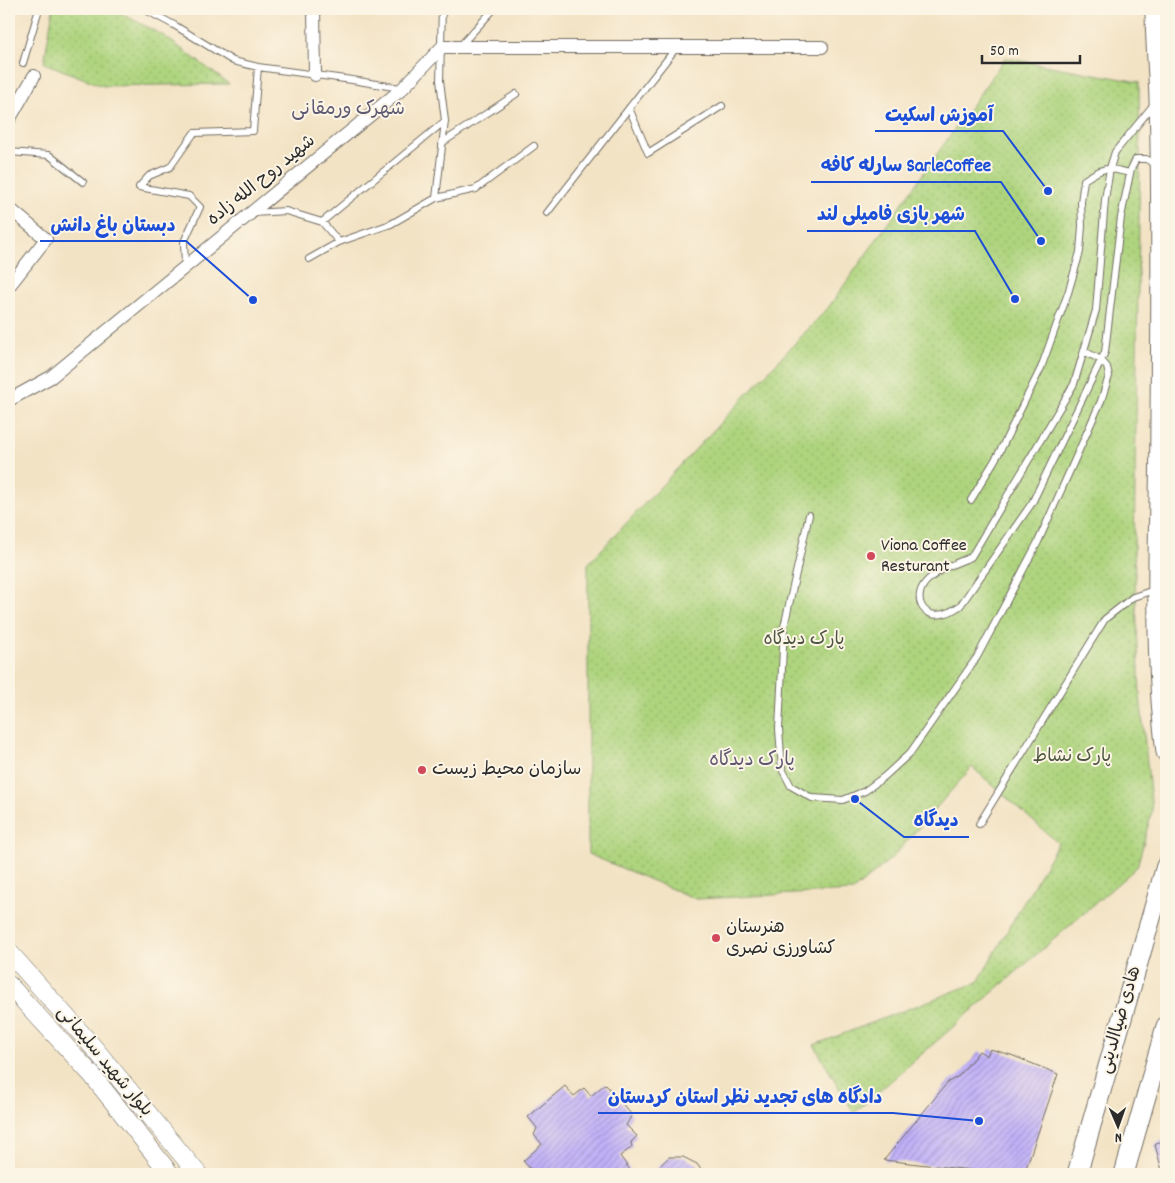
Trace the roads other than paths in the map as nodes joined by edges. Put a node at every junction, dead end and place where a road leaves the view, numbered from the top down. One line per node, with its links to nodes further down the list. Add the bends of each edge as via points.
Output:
1 (39, 9): 11 (lane)
2 (144, 9): 12 (lane, via 232,61)
3 (314, 9): 13 (street)
4 (442, 9): 7 (lane)
5 (494, 9): 8 (lane)
6 (1154, 9): 17 (main road)
7 (442, 47): 8 (street); 15 (street, شهید روح الله زاده); 21 (lane, via 440,80)
8 (460, 47): 9 (street)
9 (676, 47): 10 (street); 19 (lane)
10 (822, 47)
11 (23, 63)
12 (258, 67): 13 (lane); 36 (lane, via 252,131 194,133 170,167 149,176 139,187 189,196 200,207 184,242)
13 (315, 75): 15 (lane)
14 (34, 76): 20 (street)
15 (402, 88): 31 (street, شهید روح الله زاده)
16 (516, 94): 22 (lane)
17 (1159, 98): 25 (main road); 26 (lane, via 1115,152)
18 (722, 106): 19 (lane, via 648,153)
19 (629, 108): 32 (lane)
20 (9, 120)
21 (445, 120): 22 (lane); 33 (lane)
22 (442, 143): 29 (lane)
23 (534, 146): 29 (lane, via 476,188)
24 (9, 152): 28 (lane, via 49,155)
25 (1160, 166): 27 (lane, via 1146,159 1136,159); 43 (main road)
26 (1110, 168): 27 (lane); 38 (lane, via 1096,310); 41 (lane, via 1097,171 1084,180 1080,252 1068,293 1041,368 999,453)
27 (1130, 173): 39 (lane, via 1121,216 1105,352)
28 (84, 182)
29 (436, 198): 34 (lane, via 391,224)
30 (9, 208): 37 (street, via 46,239)
31 (251, 213): 33 (lane, via 286,211); 36 (street, شهید روح الله زاده)
32 (547, 213)
33 (322, 222): 34 (lane)
34 (339, 242): 35 (lane)
35 (309, 258)
36 (185, 267): 40 (street, شهید روح الله زاده, via 52,377)
37 (9, 286)
38 (1084, 351): 39 (lane); 39 (lane, via 1074,384 971,557 946,566 928,580 919,593 919,603 926,611 946,614 960,606 1032,503)
39 (1101, 360): 42 (lane, via 1109,376 1101,401 1038,542 977,657 910,753 865,791 843,800 812,798 791,786 782,769 779,730 784,627)
40 (9, 400)
41 (971, 500)
42 (809, 515)
43 (1158, 588): 44 (main road); 45 (lane, via 1133,597 1105,619)
44 (1166, 752)
45 (979, 824)
46 (1166, 866): 56 (main road, هادی ضیاالدینی)
47 (9, 952): 49 (main road, بلوار شهید سلیمانی)
48 (9, 985): 50 (main road, بلوار شهید سلیمانی)
49 (42, 990): 50 (main road); 55 (main road, بلوار شهید سلیمانی)
50 (27, 1004): 54 (main road, بلوار شهید سلیمانی, via 92,1075)
51 (1166, 1026): 53 (main road)
52 (1166, 1076): 53 (main road)
53 (1143, 1106): 57 (main road)
54 (170, 1174)
55 (198, 1174)
56 (1077, 1174)
57 (1124, 1174)

